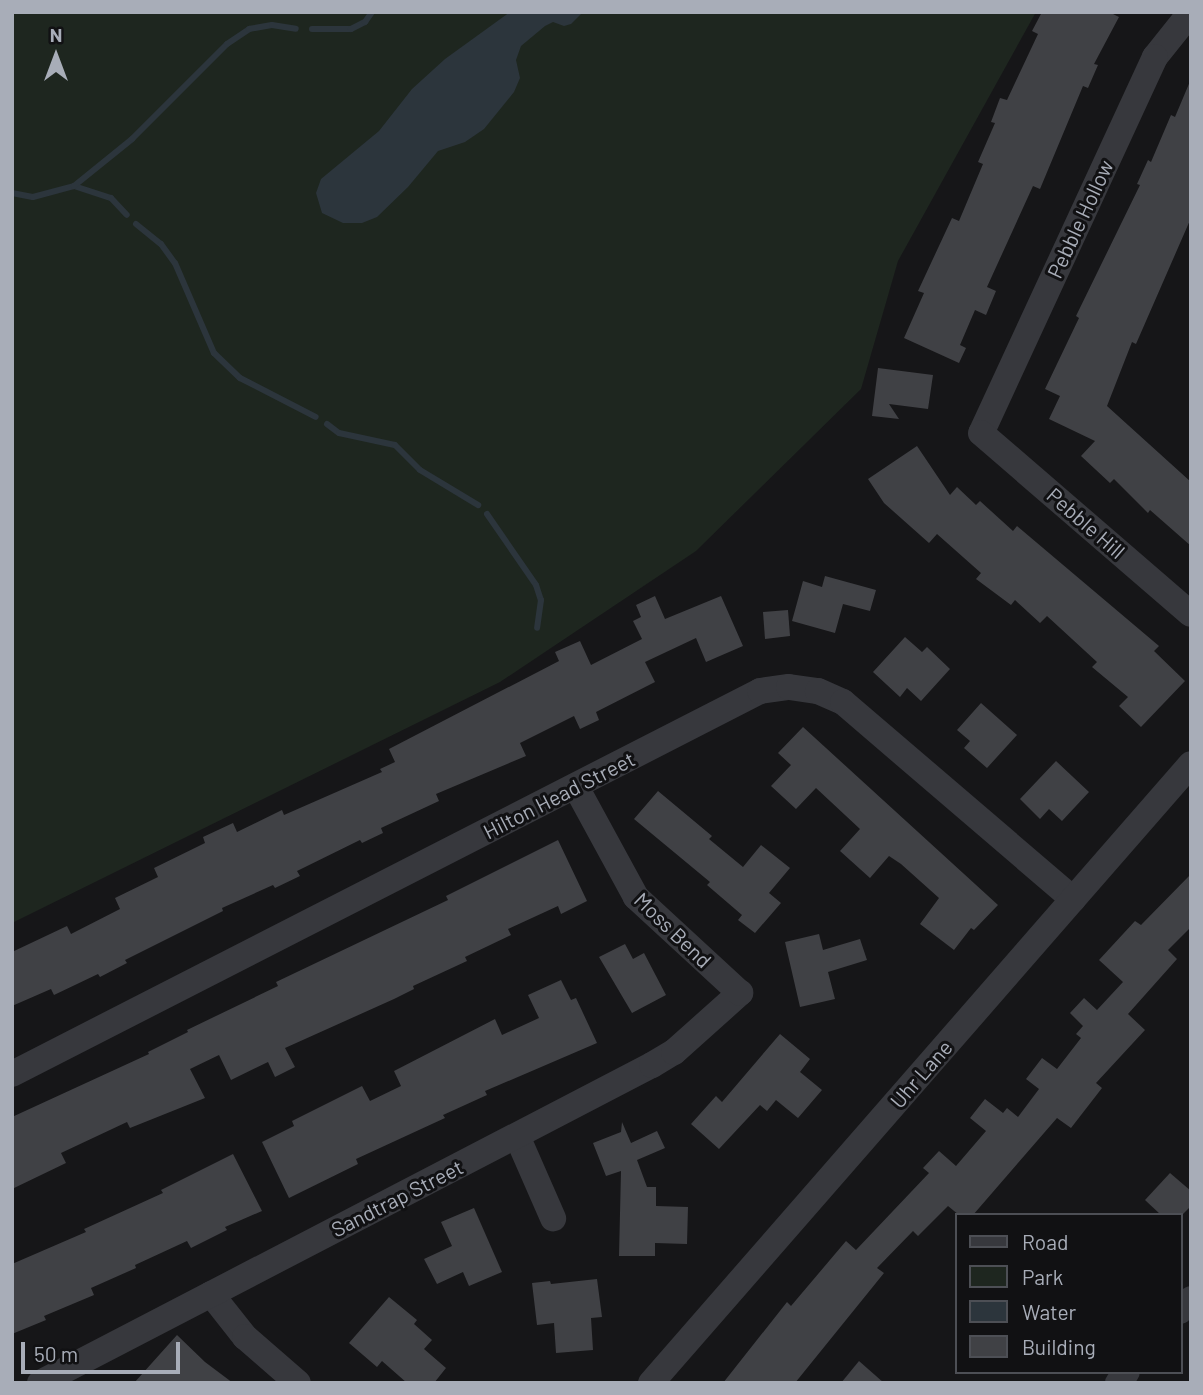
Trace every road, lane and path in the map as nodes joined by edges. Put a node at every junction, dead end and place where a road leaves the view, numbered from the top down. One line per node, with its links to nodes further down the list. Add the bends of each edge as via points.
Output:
1 (1191, 12): 2 (street, Pebble Hollow, via 1155,57)
2 (981, 433): 3 (street, Pebble Hill)
3 (1191, 614)
4 (1191, 764): 6 (street, Uhr Lane)
5 (576, 787): 6 (street, Hilton Head Street, via 744,697 789,687 818,691 843,702); 7 (street, Moss Bend, via 636,897); 8 (street, Hilton Head Street)
6 (1073, 899): 14 (street, Uhr Lane)
7 (740, 993): 9 (street, Sandtrap Street, via 674,1052)
8 (12, 1074)
9 (517, 1136): 10 (street); 11 (street, Sandtrap Street)
10 (553, 1218)
11 (211, 1294): 12 (street, Sandtrap Street); 13 (street, via 245,1337)
12 (40, 1383)
13 (298, 1383)
14 (651, 1383)

